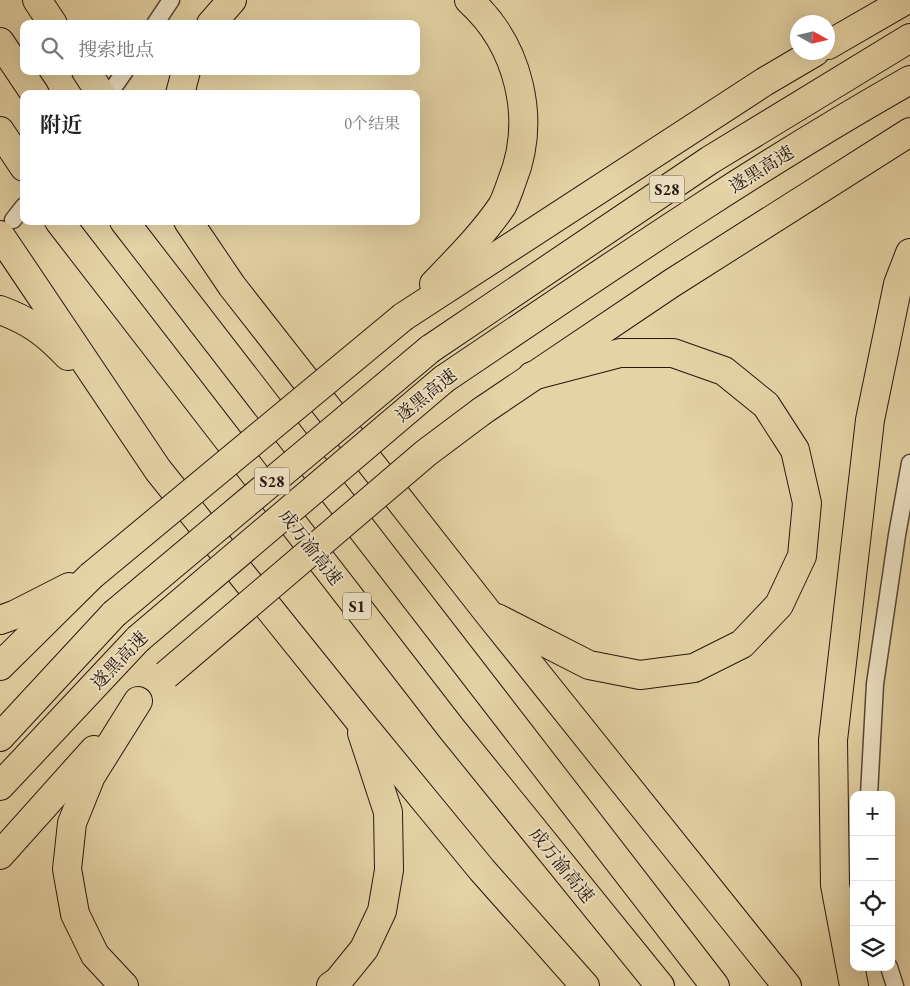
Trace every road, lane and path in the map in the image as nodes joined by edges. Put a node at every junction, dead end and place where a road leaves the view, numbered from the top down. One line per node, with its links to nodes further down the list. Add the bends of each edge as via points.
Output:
1 (37, 0): 6 (highway)
2 (171, 0): 7 (street)
3 (232, 0): 8 (highway)
4 (469, 0): 33 (highway, via 502,41 519,83 524,127 520,162 503,205)
5 (906, 0): 10 (highway)
6 (50, 20)
7 (158, 20)
8 (214, 20)
9 (910, 38): 43 (highway, 遂黑高速 / S28, bridge, via 710,160 430,349 114,614)
10 (835, 41)
11 (0, 42): 13 (highway)
12 (802, 60): 33 (highway)
13 (20, 71)
14 (23, 75): 19 (highway)
15 (95, 75): 18 (highway)
16 (185, 75): 20 (highway)
17 (910, 80): 44 (highway, 遂黑高速 / S28, bridge, via 708,202 444,378 138,639)
18 (114, 83)
19 (33, 90)
20 (181, 90)
21 (0, 131): 23 (highway)
22 (910, 132): 34 (highway)
23 (20, 161)
24 (20, 211): 29 (street)
25 (62, 225): 51 (highway, 成万渝高速 / S1, via 451,728)
26 (127, 225): 52 (highway)
27 (191, 225): 31 (highway)
28 (204, 225): 31 (highway)
29 (6, 228): 35 (highway)
30 (910, 253): 54 (highway, via 898,284 870,420 833,740 835,885)
31 (232, 286): 38 (highway)
32 (0, 310): 35 (highway, via 48,335)
33 (403, 317): 37 (highway, bridge)
34 (532, 376): 38 (highway, via 620,353 673,353 724,371 766,405 795,450 807,502 802,556 779,605 742,644 694,668 640,675 589,665); 41 (highway, bridge, via 426,453)
35 (107, 394): 42 (highway, via 158,470)
36 (910, 463): 45 (street, via 875,684)
37 (91, 576): 39 (highway); 40 (highway)
38 (490, 614): 53 (highway)
39 (0, 620)
40 (0, 666)
41 (138, 702): 46 (highway); 48 (highway, via 91,776 72,823 67,869 75,914 95,956)
42 (358, 719): 49 (highway, via 388,812 389,870 382,911 364,949); 50 (highway, via 482,870)
43 (0, 737)
44 (0, 786)
45 (869, 791)
46 (0, 854)
47 (890, 971): 55 (street)
48 (124, 986)
49 (331, 986)
50 (585, 986)
51 (660, 986)
52 (715, 986)
53 (787, 986)
54 (854, 986)
55 (895, 986)

